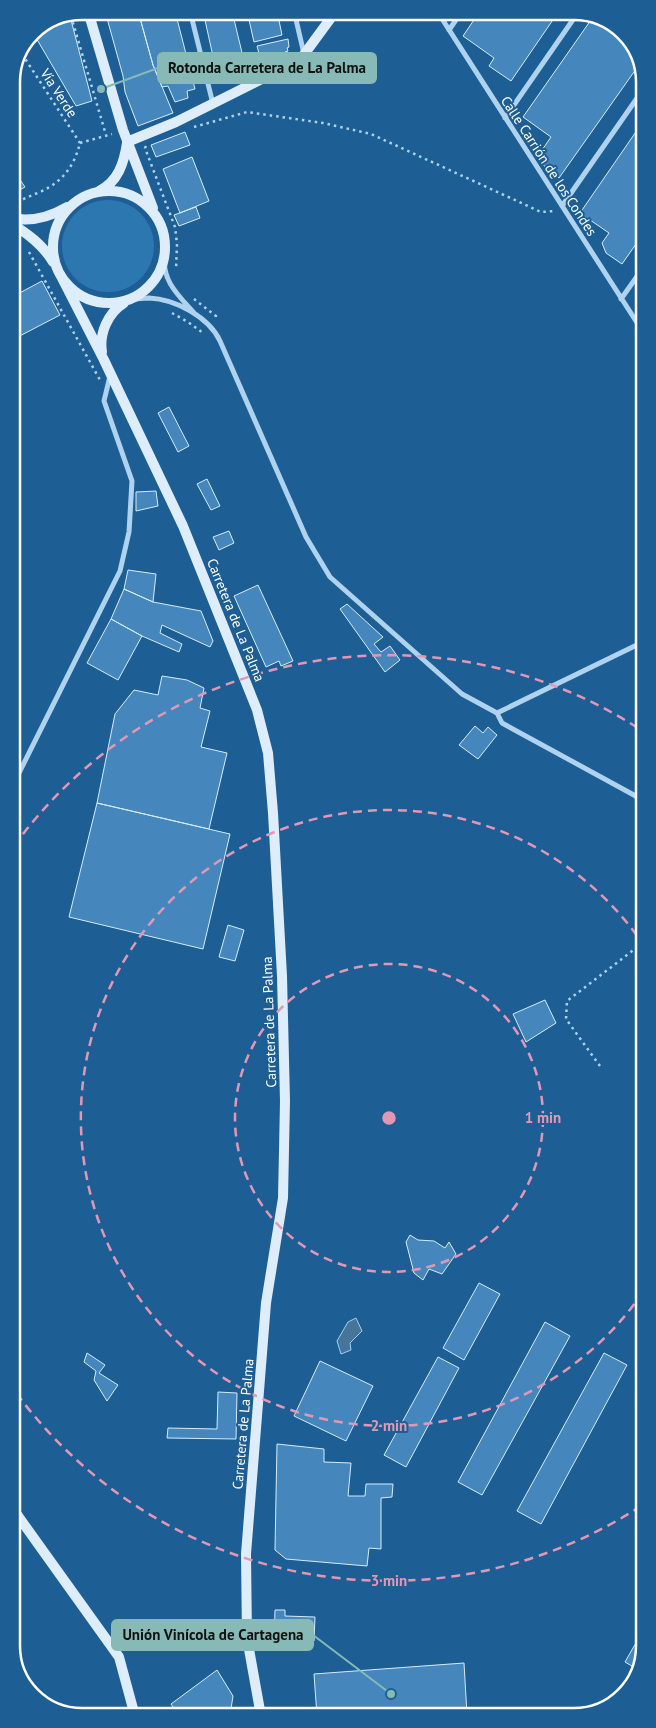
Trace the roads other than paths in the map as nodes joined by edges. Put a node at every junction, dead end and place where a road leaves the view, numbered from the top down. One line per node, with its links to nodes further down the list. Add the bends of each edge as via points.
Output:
1 (91, 20): 13 (main road)
2 (192, 20): 11 (street)
3 (296, 20): 9 (street)
4 (329, 20): 9 (main road)
5 (443, 20): 8 (street, Calle Carrión de los Condes)
6 (456, 20): 8 (street)
7 (573, 20): 12 (street)
8 (449, 30): 12 (street, Calle Carrión de los Condes)
9 (304, 55): 11 (main road, via 300,60)
10 (636, 100): 16 (street)
11 (212, 104): 13 (main road)
12 (505, 118): 16 (street, Calle Carrión de los Condes)
13 (127, 142): 14 (main road, via 120,172 111,183); 17 (main road)
14 (96, 192): 15 (main road); 17 (main road, via 129,194)
15 (74, 203): 18 (main road, via 43,218); 21 (main road, via 56,228 53,243)
16 (563, 208): 24 (street, Calle Carrión de los Condes)
17 (155, 214): 20 (main road, via 165,238)
18 (20, 219)
19 (20, 229): 21 (main road, via 42,248)
20 (165, 256): 25 (main road, via 152,284); 26 (street, via 164,269 168,279)
21 (56, 266): 22 (main road)
22 (62, 278): 25 (main road, via 79,295 94,302 110,304); 28 (main road, Carretera de La Palma)
23 (636, 278): 24 (street)
24 (621, 299): 27 (street, Calle Carrión de los Condes)
25 (130, 300): 26 (street, via 161,300); 28 (main road, Carretera de La Palma, via 108,319 101,343)
26 (196, 315): 31 (street, via 216,333 306,537 330,577 462,694)
27 (636, 322)
28 (103, 358): 29 (main road, Carretera de La Palma)
29 (111, 373): 32 (street, via 104,401 132,480 127,542 120,571); 36 (main road, Carretera de La Palma, via 183,526 258,710 268,753 283,991 285,1101 283,1198 266,1303 246,1554 247,1638)
30 (636, 645): 31 (street)
31 (497, 713): 33 (street, via 502,724)
32 (20, 771)
33 (636, 796)
34 (20, 1517): 35 (main road, via 119,1657)
35 (133, 1708)
36 (260, 1708)

